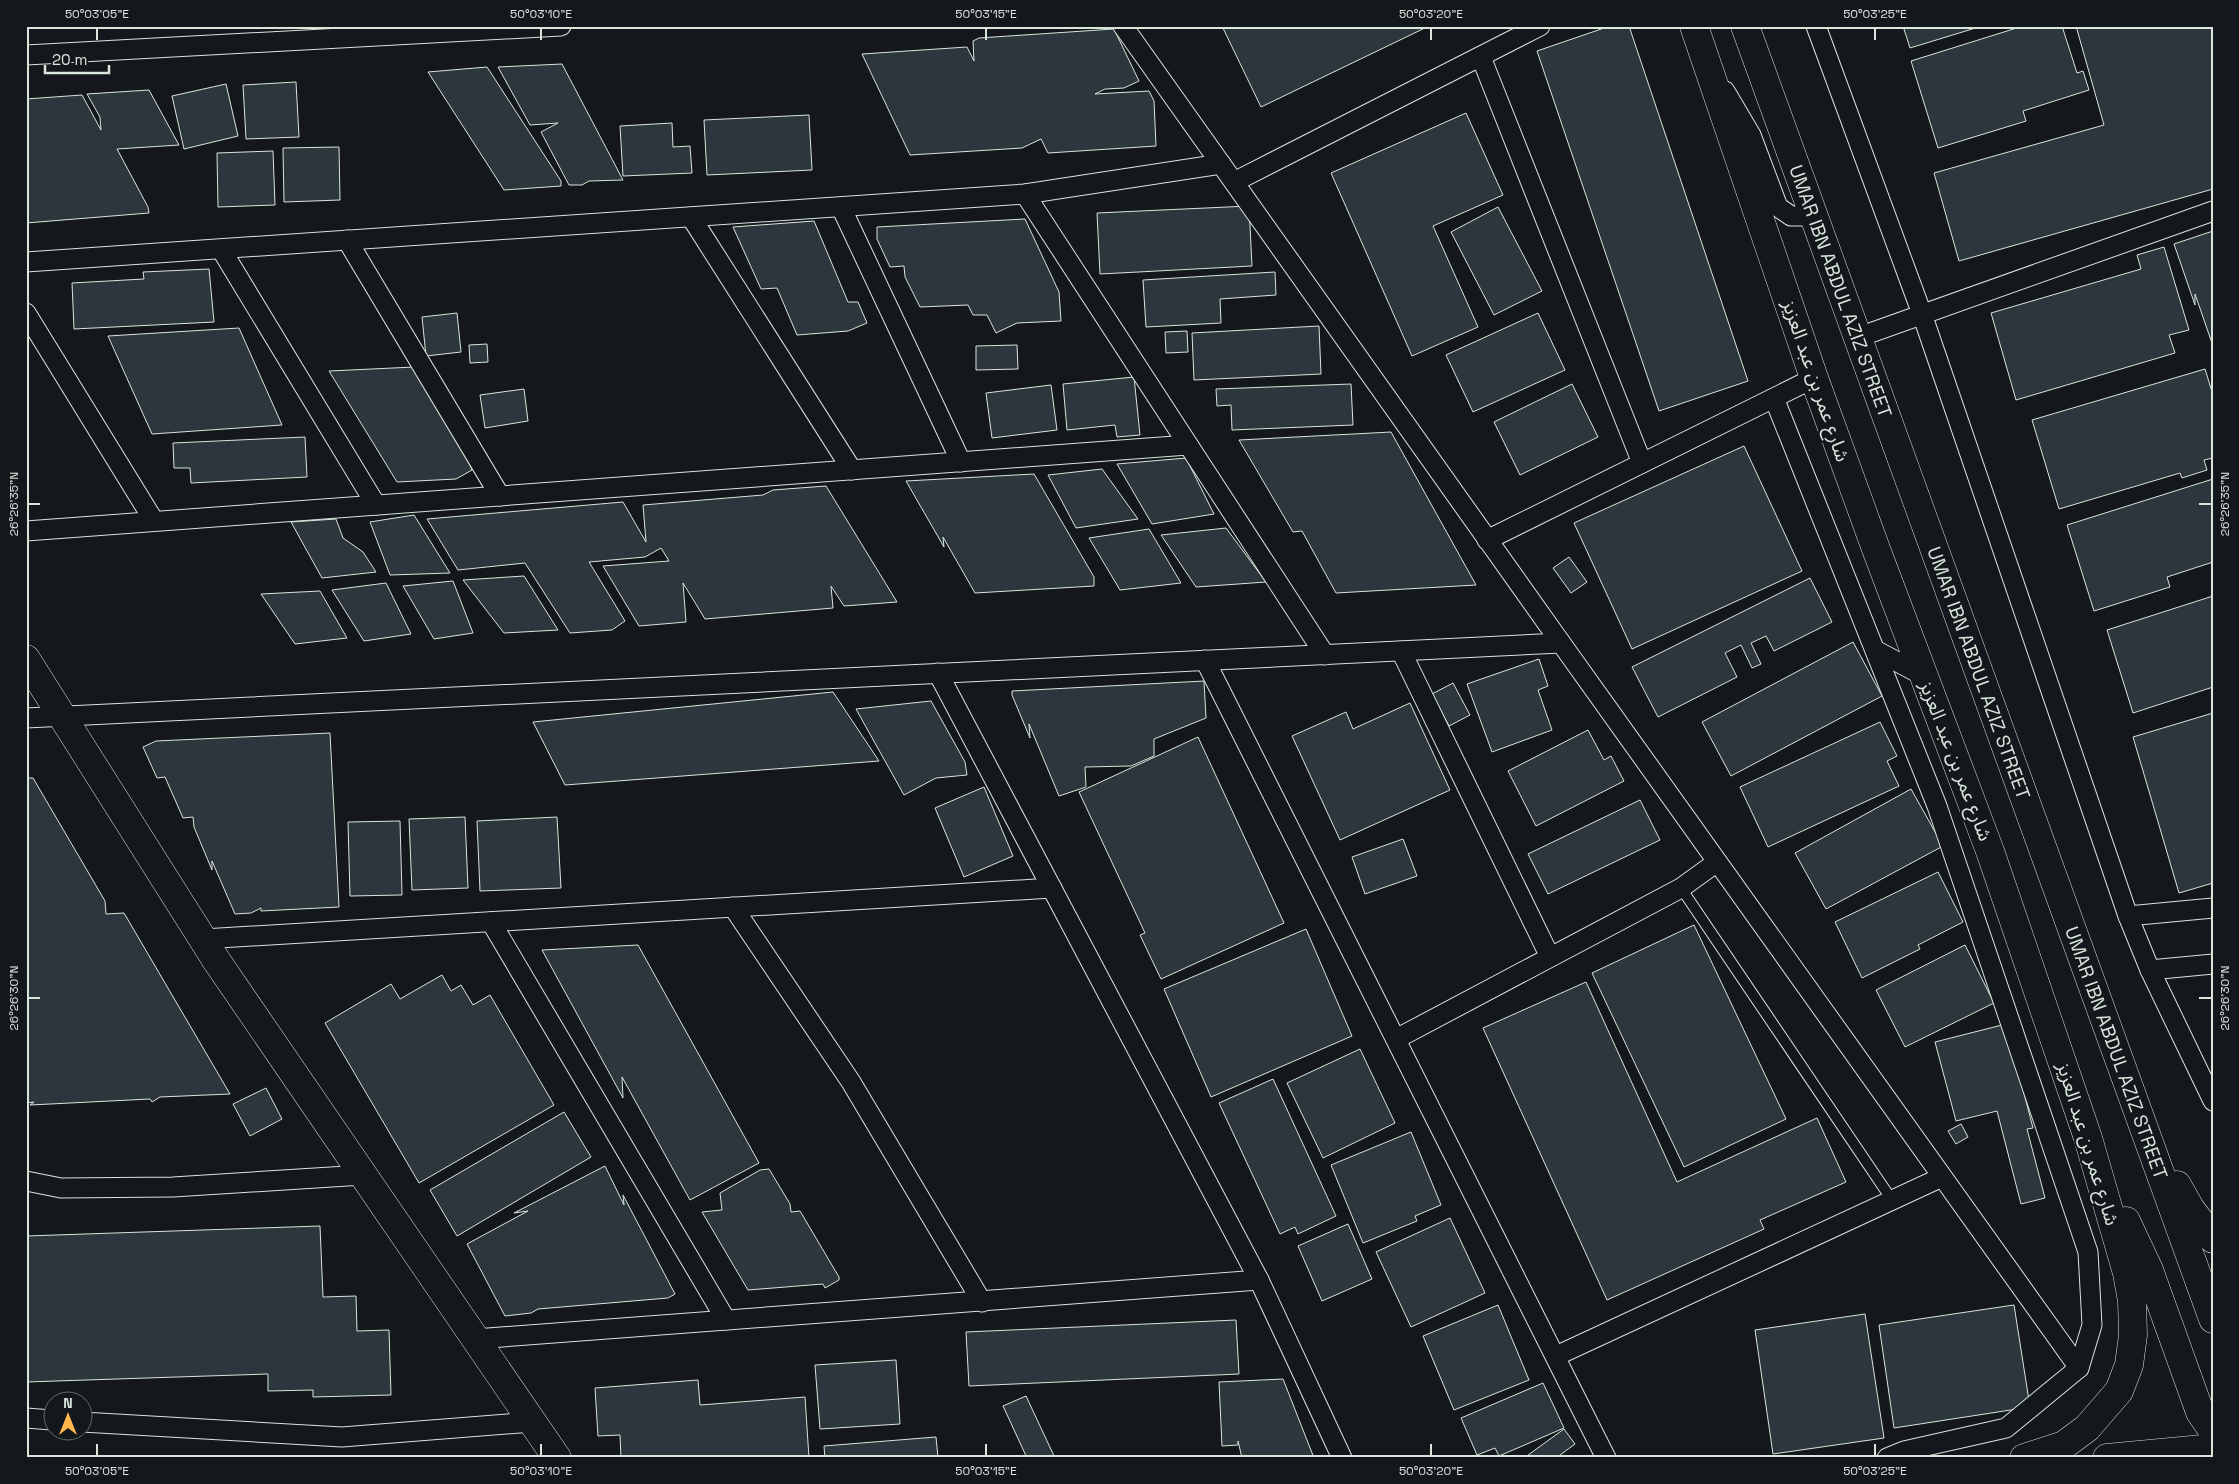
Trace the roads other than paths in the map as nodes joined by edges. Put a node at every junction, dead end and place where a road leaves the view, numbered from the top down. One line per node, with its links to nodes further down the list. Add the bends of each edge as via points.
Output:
1 (561, 26): 6 (street)
2 (1124, 26): 10 (street)
3 (1745, 26): 15 (main road, UMAR IBN ABDUL AZIZ STREET)
4 (1816, 26): 21 (street)
5 (1535, 28): 9 (street)
6 (333, 32): 8 (street)
7 (1697, 37): 15 (street, via 1751,135 1778,207 1791,216); 23 (main road, شارع عمر بن عبد العزيز)
8 (26, 55)
9 (1481, 57): 11 (street); 27 (street)
10 (1221, 164): 11 (street); 12 (street)
11 (1234, 182): 33 (street)
12 (1024, 194): 13 (street); 25 (street)
13 (841, 207): 16 (street); 26 (street)
14 (2213, 211): 21 (street)
15 (1814, 216): 22 (main road, UMAR IBN ABDUL AZIZ STREET)
16 (691, 217): 17 (street); 28 (street)
17 (347, 240): 18 (street); 29 (street)
18 (221, 249): 19 (street); 30 (street)
19 (26, 262)
20 (26, 313): 31 (street)
21 (1922, 314): 22 (street); 49 (street)
22 (1859, 337): 57 (main road, UMAR IBN ABDUL AZIZ STREET)
23 (1814, 378): 24 (street); 41 (main road, شارع عمر بن عبد العزيز)
24 (1774, 398): 27 (street); 35 (street)
25 (1188, 445): 26 (street); 37 (street)
26 (961, 462): 28 (street)
27 (1642, 463): 33 (street)
28 (852, 470): 29 (street)
29 (500, 496): 30 (street)
30 (376, 505): 31 (street)
31 (154, 521): 32 (street)
32 (26, 531)
33 (1487, 540): 34 (street)
34 (1561, 643): 36 (street); 44 (street)
35 (1875, 650): 41 (street); 70 (street, via 1937,806 2088,1252 2092,1325)
36 (1401, 651): 37 (street); 52 (street)
37 (1325, 655): 39 (street)
38 (26, 659): 42 (main road)
39 (1205, 660): 40 (street); 55 (street)
40 (938, 673): 42 (street); 45 (street)
41 (1924, 676): 58 (main road, شارع عمر بن عبد العزيز, via 1990,851)
42 (61, 715): 43 (street); 51 (main road)
43 (26, 718)
44 (1717, 862): 46 (street); 60 (street)
45 (1052, 888): 47 (street); 64 (street)
46 (1681, 888): 52 (street); 62 (lane)
47 (733, 907): 50 (street); 65 (street, via 851,1082)
48 (2213, 908): 49 (street)
49 (2128, 916): 54 (street)
50 (491, 922): 51 (street); 67 (street)
51 (202, 939): 59 (main road)
52 (1550, 957): 55 (street)
53 (2213, 964): 54 (street)
54 (2150, 970): 56 (street)
55 (1396, 1039): 69 (street)
56 (2213, 1101)
57 (2141, 1120): 63 (main road, via 2190,1208); 66 (main road, UMAR IBN ABDUL AZIZ STREET)
58 (2088, 1138): 75 (main road, via 2149,1270 2200,1412); 81 (main road, شارع عمر بن عبد العزيز, via 2127,1273 2132,1318 2129,1366 2119,1391 2087,1428 2064,1445)
59 (363, 1174): 61 (street, via 173,1187 61,1188); 68 (main road)
60 (1942, 1177): 62 (street); 70 (street)
61 (26, 1181)
62 (1892, 1200): 69 (street)
63 (2213, 1239)
64 (1259, 1280): 65 (street); 78 (street)
65 (982, 1302): 67 (street)
66 (2213, 1319)
67 (726, 1320): 68 (street)
68 (475, 1339): 73 (main road)
69 (1556, 1356): 79 (street)
70 (2079, 1368): 80 (street, via 2006,1428 1904,1451)
71 (26, 1418): 72 (street)
72 (42, 1419)
73 (532, 1422): 74 (street, via 342,1437); 77 (main road)
74 (92, 1423)
75 (2213, 1431)
76 (2213, 1448): 82 (main road)
77 (556, 1458)
78 (1342, 1458)
79 (1606, 1458)
80 (1887, 1458)
81 (2024, 1458)
82 (2107, 1458)

